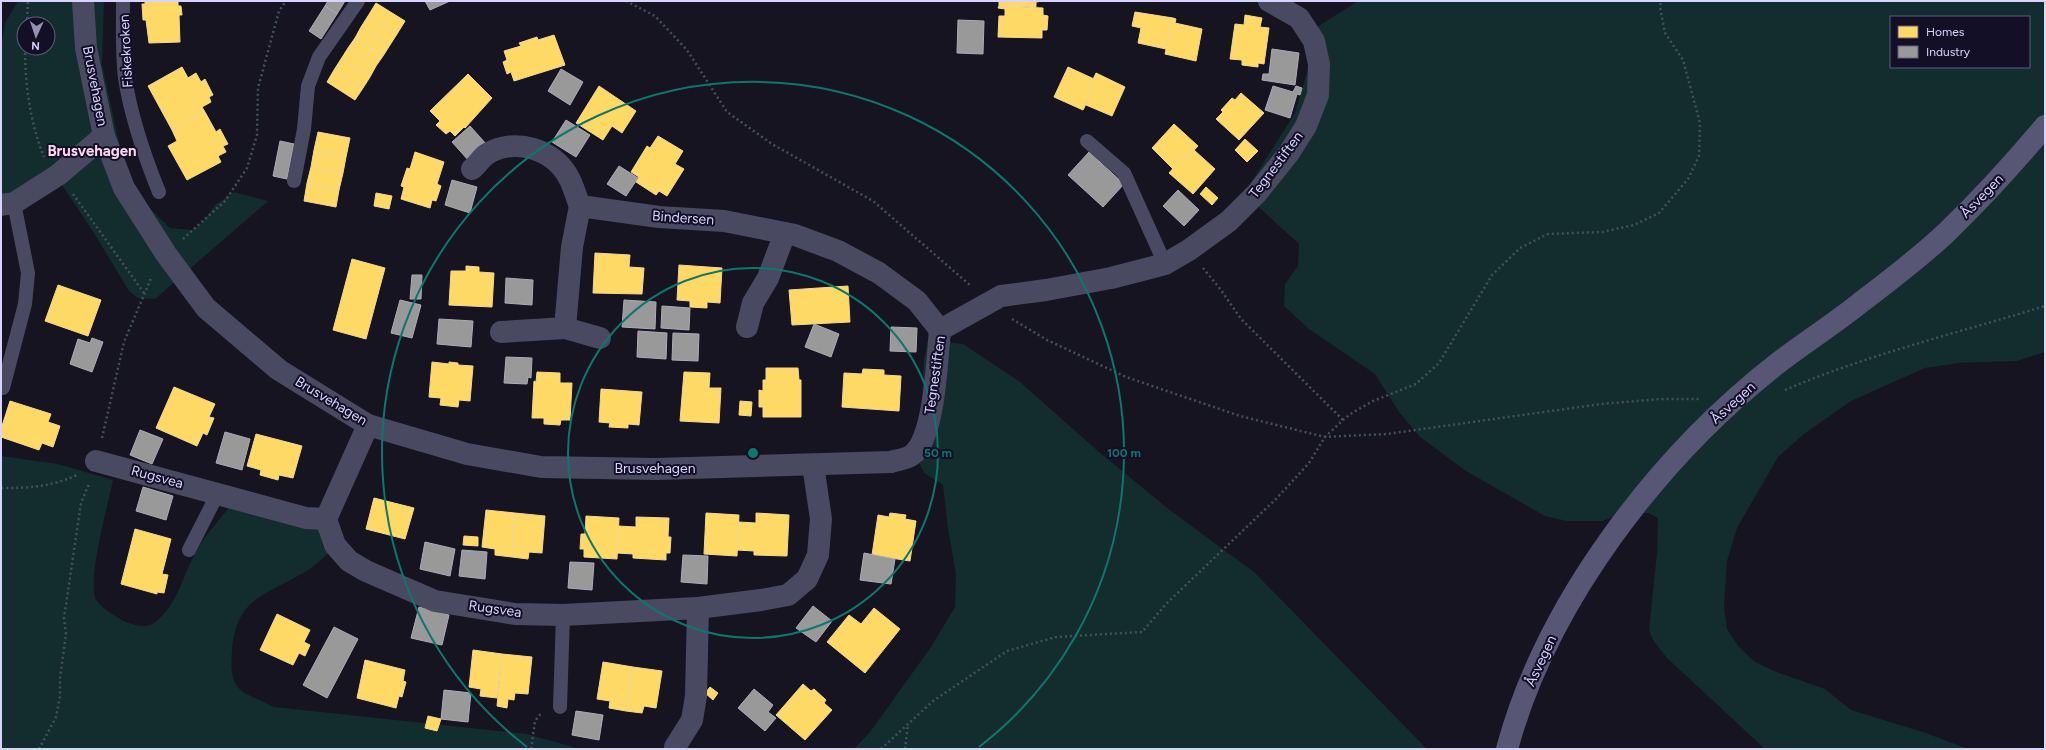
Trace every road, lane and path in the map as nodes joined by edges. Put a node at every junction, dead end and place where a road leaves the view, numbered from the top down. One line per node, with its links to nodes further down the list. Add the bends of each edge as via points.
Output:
1 (28, 1): 9 (path)
2 (83, 1): 12 (street, Brusvehagen, via 86,48)
3 (123, 1): 17 (lane, Fiskekroken, via 128,97 145,157)
4 (286, 1): 22 (path, via 279,11 258,88 257,135 247,168 225,202)
5 (358, 1): 16 (lane, via 319,57 308,86 304,129)
6 (626, 1): 24 (path, via 655,16 687,50 727,112 772,144 873,201)
7 (1269, 1): 21 (street, Tegnestiften, via 1299,18 1314,42 1318,64 1318,95 1306,126 1289,154 1257,193 1229,222)
8 (1661, 1): 34 (path, via 1665,33 1683,60 1700,123 1699,156 1688,179 1659,213 1634,225 1602,232 1548,234 1520,248 1492,274 1439,363 1416,384 1373,401)
9 (27, 16)
10 (26, 56): 15 (path, via 28,93 36,137 46,162)
11 (2045, 126): 33 (main road, Åsvegen, via 2014,164 1946,233 1860,304 1778,363)
12 (104, 136): 15 (street); 22 (street, Brusvehagen, via 124,188)
13 (1087, 141): 23 (lane, via 1124,172)
14 (472, 169): 19 (street, via 487,154 506,147 527,146 548,154 569,176)
15 (58, 175): 18 (street); 37 (path, via 144,293 124,342)
16 (294, 181)
17 (159, 192)
18 (8, 204): 31 (lane, via 28,273 25,304)
19 (580, 206): 20 (street, Bindersen, via 659,217 724,221); 27 (street, via 572,247)
20 (785, 233): 26 (street, via 768,278 753,303); 28 (street, Bindersen, via 838,251 879,273 917,301)
21 (1189, 250): 23 (street, Tegnestiften); 34 (path, via 1241,319)
22 (166, 254): 35 (street, Brusvehagen, via 206,308 279,370)
23 (1165, 264): 24 (street, Tegnestiften, via 1111,278 1001,296)
24 (989, 302): 28 (street, Tegnestiften); 36 (path, via 999,311 1047,340 1126,377 1240,416)
25 (2045, 306): 32 (path, via 1968,330 1904,346 1832,370)
26 (747, 327)
27 (565, 328): 29 (street); 30 (street)
28 (940, 330): 38 (street, Tegnestiften, via 931,412 923,442 912,455 891,462)
29 (501, 332)
30 (600, 338)
31 (3, 388)
32 (1778, 392)
33 (1734, 401): 36 (path, via 1660,399 1535,413 1387,434); 53 (main road, Åsvegen, via 1701,431 1650,488 1592,566 1542,653 1512,728)
34 (1343, 420): 36 (path)
35 (368, 425): 38 (street, Brusvehagen, via 467,454 541,467 656,469); 41 (street)
36 (1325, 436): 47 (path, via 1309,463 1277,498 1166,604 1142,632 1056,637 1007,652 933,700)
37 (96, 461): 39 (path, via 77,476 54,485); 40 (street, Rugsvea); 49 (path, via 81,503 64,618 66,634 56,717)
38 (813, 465): 43 (street, Rugsvea, via 821,519 818,555 807,579 788,595)
39 (1, 488)
40 (218, 493): 41 (street, Rugsvea, via 306,518); 42 (lane)
41 (326, 519): 44 (street, Rugsvea, via 335,545 349,561 435,601 515,614)
42 (188, 550)
43 (698, 608): 44 (street, Rugsvea); 48 (street, via 696,696 692,720)
44 (564, 615): 45 (lane)
45 (559, 690): 46 (lane); 50 (path, via 536,721)
46 (560, 707)
47 (908, 724): 51 (path); 52 (path)
48 (675, 746)
49 (39, 749)
50 (531, 749)
51 (881, 749)
52 (905, 749)
53 (1507, 749)

